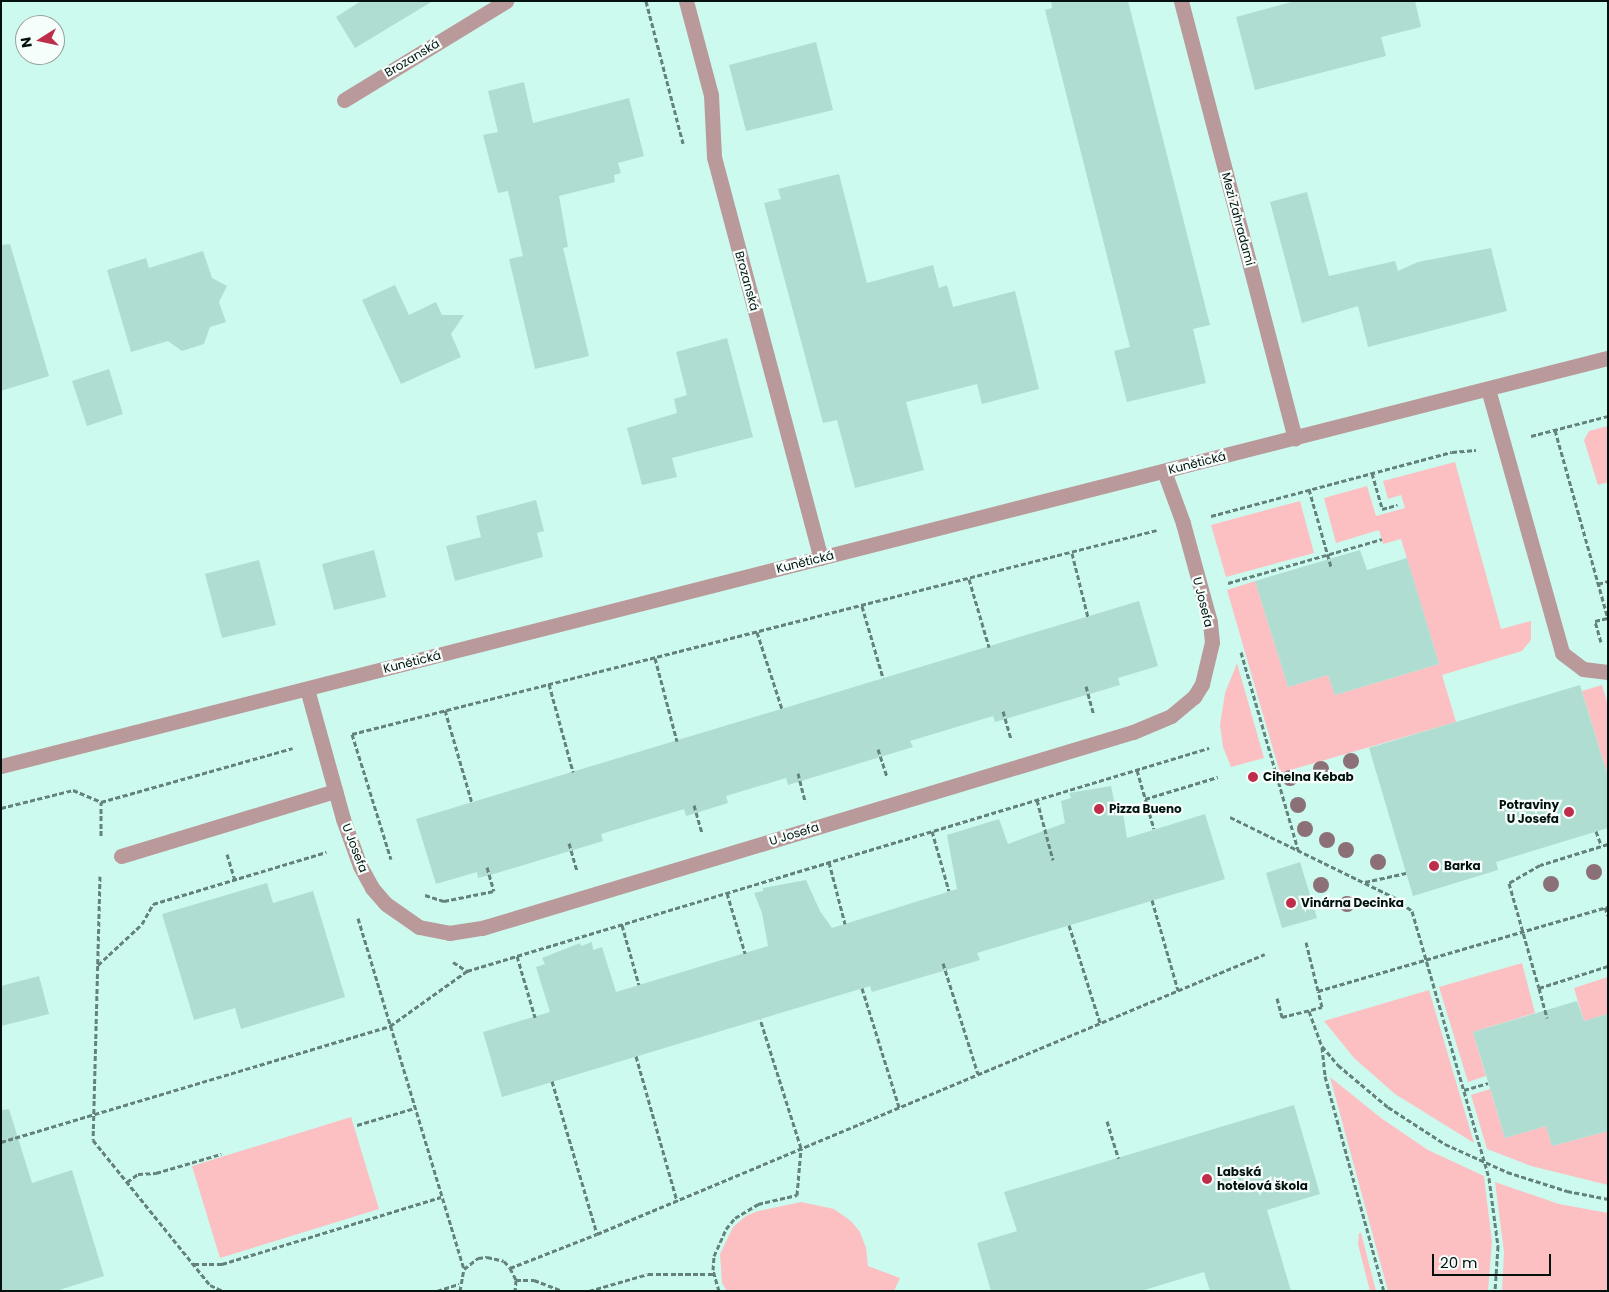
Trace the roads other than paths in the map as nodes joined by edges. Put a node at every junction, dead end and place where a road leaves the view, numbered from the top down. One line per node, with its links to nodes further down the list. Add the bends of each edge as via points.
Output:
1 (506, 1): 4 (street, Brozanská)
2 (686, 1): 9 (street, Brozanská, via 711,94 714,157)
3 (1181, 1): 7 (street, Mezi Zahradami)
4 (344, 100)
5 (1608, 358): 6 (street, Kunětická)
6 (1488, 389): 7 (street, Kunětická); 10 (street, via 1562,653 1583,669)
7 (1295, 438): 8 (street, Kunětická)
8 (1164, 471): 9 (street, Kunětická); 13 (street, U Josefa, via 1183,523 1210,622 1212,642 1202,684 1185,706 1171,716 1133,732 482,928 449,933 419,927 386,904 372,888 360,866)
9 (821, 558): 11 (street, Kunětická)
10 (1608, 672)
11 (307, 689): 12 (street, Kunětická); 13 (street, U Josefa)
12 (1, 766)
13 (335, 791): 14 (street)
14 (121, 856)

